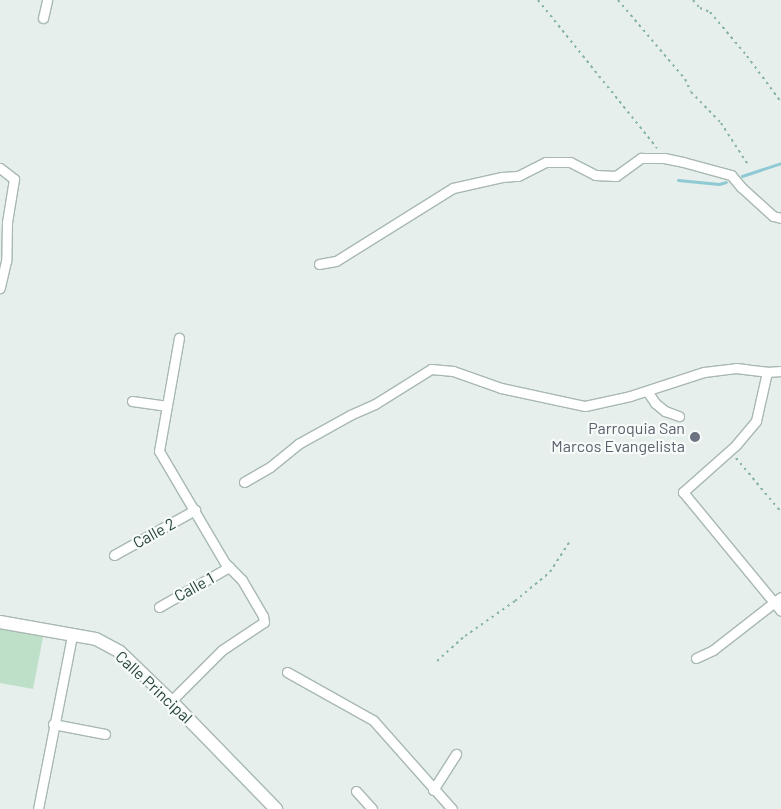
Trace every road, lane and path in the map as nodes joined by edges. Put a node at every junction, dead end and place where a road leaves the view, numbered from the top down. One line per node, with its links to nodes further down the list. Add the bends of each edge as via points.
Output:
1 (47, 0): 5 (street)
2 (538, 0): 7 (path)
3 (618, 0): 8 (path, via 685,79 691,92 721,123)
4 (693, 0): 6 (path, via 710,12)
5 (43, 18)
6 (781, 102)
7 (664, 158): 10 (street, via 731,175 773,216); 12 (street, via 641,158 616,176 595,175 570,162 546,162 518,176 453,188 336,261)
8 (747, 163)
9 (0, 168): 11 (street, via 14,179)
10 (781, 218)
11 (3, 261): 13 (street)
12 (319, 264)
13 (0, 288)
14 (178, 338): 19 (street)
15 (781, 371): 16 (street)
16 (767, 372): 17 (street, via 736,368 704,372); 21 (street, via 756,421)
17 (647, 391): 20 (street, via 665,411); 22 (street, via 585,406 501,388 453,371 431,369 375,404 298,444 270,467)
18 (132, 401): 19 (street)
19 (166, 406): 23 (street, via 159,451)
20 (679, 416)
21 (730, 450): 24 (path); 28 (street, via 684,492 730,551)
22 (244, 482)
23 (195, 510): 26 (street, Calle 2); 27 (street)
24 (781, 512)
25 (569, 543): 34 (path, via 550,572)
26 (114, 555)
27 (229, 568): 29 (street, Calle 1); 36 (street, via 242,580 264,622 222,650)
28 (778, 599): 30 (street); 33 (street, via 713,650)
29 (159, 607)
30 (781, 611)
31 (0, 622): 32 (street, Calle Principal)
32 (72, 635): 36 (street, Calle Principal, via 96,639 120,652); 37 (street)
33 (696, 658)
34 (437, 660)
35 (286, 672): 40 (street, via 373,720)
36 (171, 701): 43 (street, Calle Principal)
37 (53, 724): 38 (street); 42 (street)
38 (105, 734)
39 (456, 754): 40 (street)
40 (433, 790): 45 (street)
41 (356, 791): 44 (street)
42 (38, 809)
43 (276, 809)
44 (372, 809)
45 (452, 809)

